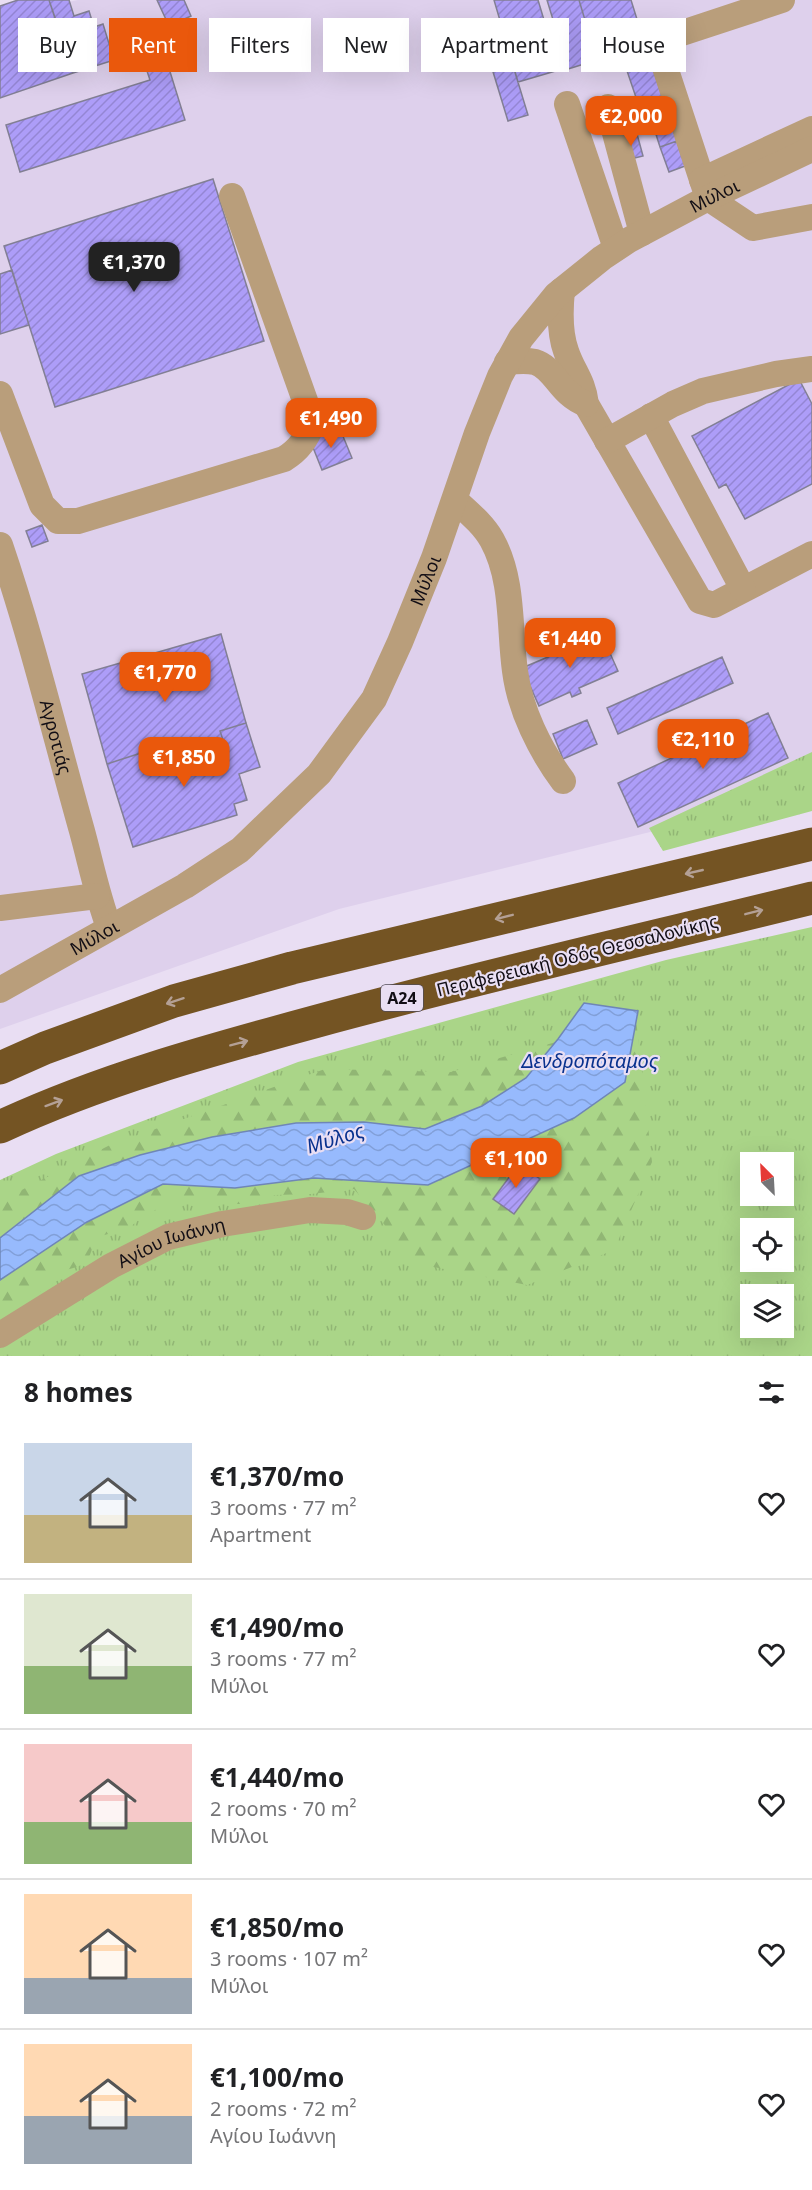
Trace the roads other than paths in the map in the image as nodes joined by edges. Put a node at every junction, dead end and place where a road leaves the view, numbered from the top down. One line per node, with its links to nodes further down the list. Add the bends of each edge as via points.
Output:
1 (782, 0): 6 (street, via 673,36 663,45 662,58)
2 (567, 104): 10 (street)
3 (608, 107): 9 (street)
4 (812, 129): 6 (street)
5 (812, 149): 6 (street, Μύλοι)
6 (705, 189): 8 (street, via 753,228); 9 (street, Μύλοι)
7 (231, 196): 14 (street, via 313,423 295,452 284,459 78,521 58,521 42,504)
8 (812, 217)
9 (642, 233): 10 (street, Μύλοι)
10 (616, 248): 11 (street, Μύλοι)
11 (561, 290): 12 (street, Μύλοι, via 527,329); 15 (street, via 563,341 582,384)
12 (507, 362): 15 (street, via 541,365 569,396); 18 (street, Μύλοι, via 477,433)
13 (812, 369): 16 (street, via 703,391)
14 (0, 394)
15 (585, 404): 17 (street)
16 (651, 416): 17 (street); 21 (street)
17 (607, 441): 21 (street, via 700,601 714,604)
18 (455, 500): 22 (street, via 486,530 501,561 518,683 538,739); 27 (street, Μύλοι, via 374,699 319,774 240,850 185,886)
19 (0, 545): 24 (street, Αγροτιάς, via 46,698)
20 (812, 554): 21 (street)
21 (743, 589)
22 (563, 781)
23 (812, 844): 29 (highway, one-way to 29, via 292,968 174,1001)
24 (97, 896): 26 (street); 27 (street, Αγροτιάς)
25 (812, 898): 30 (highway, Περιφερειακή Οδός Θεσσαλονίκης / Α24, one-way to 25, via 180,1059 398,999)
26 (0, 908)
27 (109, 927): 28 (street, Μύλοι)
28 (0, 990)
29 (0, 1068)
30 (0, 1126)
31 (363, 1217): 32 (street, Αγίου Ιωάννη, via 338,1210 310,1210 168,1237 111,1266)
32 (0, 1335)

